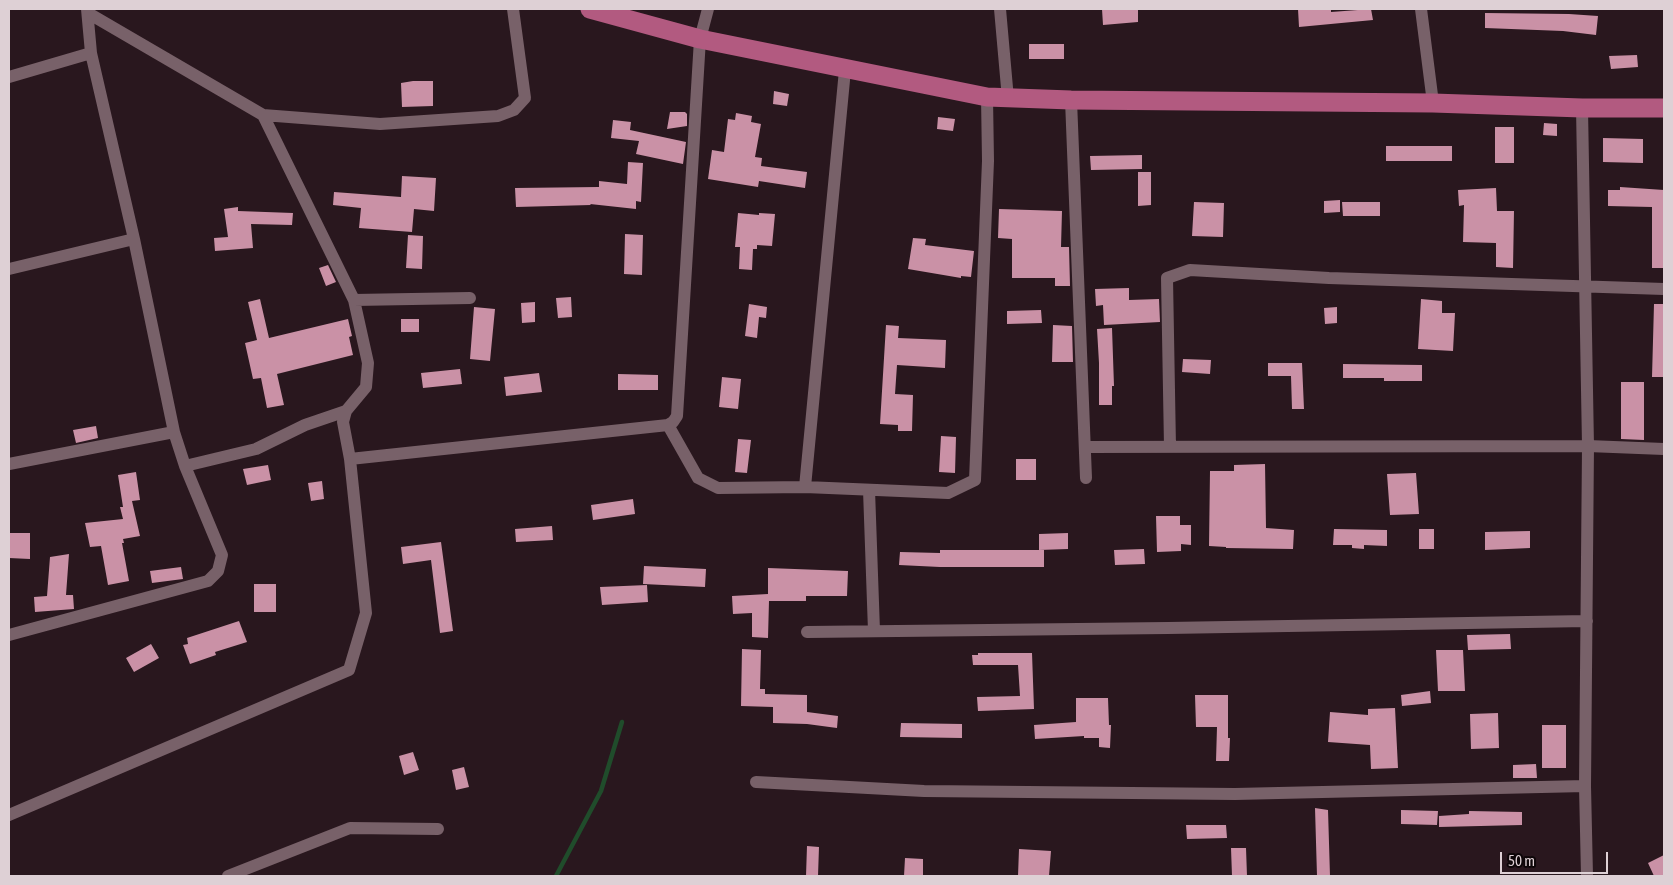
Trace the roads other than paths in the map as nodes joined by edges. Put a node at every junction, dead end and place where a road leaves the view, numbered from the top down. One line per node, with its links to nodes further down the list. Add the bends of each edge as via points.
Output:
1 (513, 9): 18 (street, via 525,98 514,110 498,116 380,124)
2 (590, 9): 7 (main road)
3 (708, 9): 8 (street)
4 (1000, 9): 13 (street)
5 (1421, 9): 15 (street)
6 (87, 11): 9 (street); 18 (street)
7 (624, 14): 8 (main road)
8 (700, 40): 10 (main road); 26 (street, via 677,416)
9 (91, 53): 11 (street); 19 (street)
10 (845, 70): 12 (main road); 36 (street)
11 (9, 77)
12 (987, 97): 13 (main road); 37 (street, via 988,161 974,480 948,493)
13 (1008, 98): 14 (main road)
14 (1071, 100): 15 (main road); 29 (street)
15 (1433, 103): 16 (main road)
16 (1582, 108): 17 (main road); 21 (street)
17 (1664, 108)
18 (263, 115): 24 (street)
19 (134, 239): 20 (street); 27 (street)
20 (9, 269)
21 (1585, 287): 22 (street); 28 (street); 30 (street, via 1190,270 1167,278)
22 (1664, 289)
23 (470, 298): 24 (street)
24 (354, 300): 25 (street, via 368,363 366,387)
25 (346, 412): 32 (street, via 343,422); 34 (street, via 305,425 256,450)
26 (668, 425): 32 (street); 36 (street, via 698,478 718,488)
27 (174, 432): 33 (street); 34 (street)
28 (1588, 446): 30 (street); 31 (street); 38 (street)
29 (1086, 447): 30 (street); 35 (street)
30 (1170, 447)
31 (1664, 449)
32 (350, 459): 44 (street, via 366,613 349,670)
33 (9, 464)
34 (185, 466): 41 (street, via 222,555 218,571 208,582)
35 (1086, 478)
36 (805, 487): 37 (street)
37 (869, 490): 39 (street)
38 (1587, 621): 39 (street); 43 (street)
39 (874, 631): 40 (street)
40 (807, 632)
41 (9, 635)
42 (756, 782): 43 (street, via 924,791 1225,794)
43 (1585, 786): 47 (street)
44 (9, 815)
45 (438, 829): 46 (street, via 350,828)
46 (228, 876)
47 (1586, 876)

